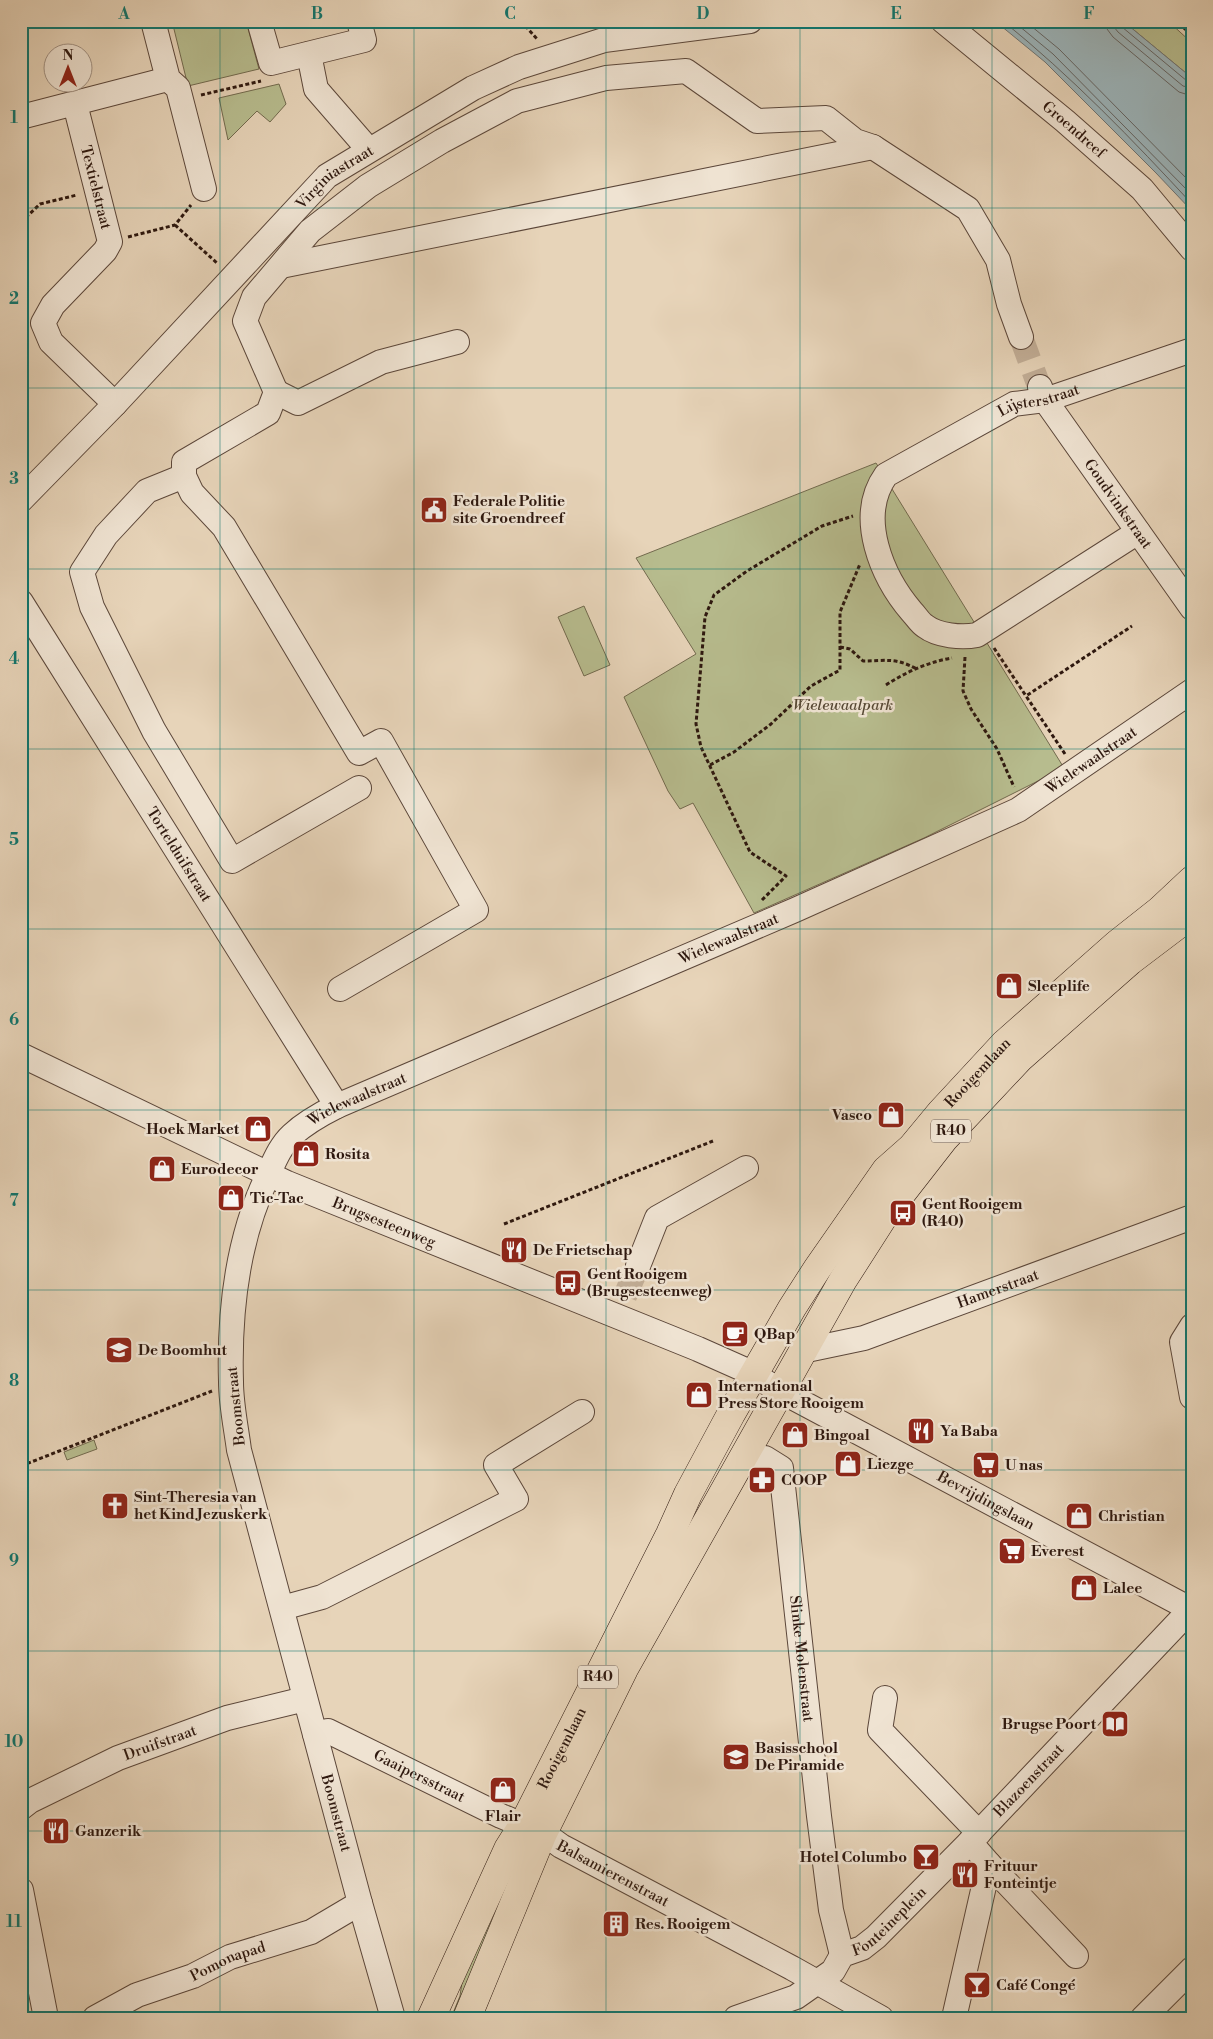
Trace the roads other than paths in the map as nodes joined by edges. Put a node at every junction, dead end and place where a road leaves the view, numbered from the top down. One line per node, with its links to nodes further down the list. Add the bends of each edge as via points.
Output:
1 (153, 21): 8 (street)
2 (259, 21): 7 (street, via 271,63)
3 (360, 21): 7 (street, via 364,40)
4 (750, 21): 6 (street, Virginiastraat)
5 (944, 21): 14 (street, Groendreef, via 1142,189)
6 (662, 26): 12 (street, Virginiastraat, via 604,40 519,67 473,88)
7 (309, 54): 12 (street, via 316,89)
8 (168, 79): 9 (street); 13 (street, via 178,88)
9 (75, 104): 10 (street); 21 (street, Textielstraat, via 110,242 53,305 42,323 51,342)
10 (22, 116)
11 (873, 147): 15 (street); 15 (street, via 855,141 826,118 757,121 686,71 606,78 517,101 442,142 368,186 310,231); 16 (street, via 968,209 998,260)
12 (369, 150): 21 (street, Virginiastraat, via 327,176)
13 (204, 189)
14 (1192, 249)
15 (281, 266): 19 (street, via 254,297 245,321)
16 (1021, 337)
17 (457, 342): 19 (street, via 381,362 298,403)
18 (1192, 350): 20 (street, Lijsterstraat)
19 (276, 392): 22 (street, via 268,413 184,462)
20 (1042, 393): 24 (street, Goudvinkstraat); 24 (street, Lijsterstraat, via 1014,404 886,475 878,487 873,510 878,554 899,597 925,626 967,646 977,635)
21 (115, 404): 23 (street, Virginiastraat)
22 (184, 476): 28 (street, via 147,491 106,535 82,572 92,607 154,731 232,861); 31 (street, via 192,493 224,527 359,753 381,741 476,910)
23 (21, 500)
24 (1138, 532): 26 (street, Goudvinkstraat)
25 (21, 602): 33 (street, Tortelduifstraat)
26 (1192, 608)
27 (1192, 691): 33 (street, Wielewaalstraat, via 1021,808 795,910)
28 (359, 788)
29 (1192, 880): 41 (main road, Rooigemlaan / R40, via 1004,1044 912,1147 886,1170 807,1285)
30 (1192, 914): 39 (main road, Rooigemlaan / R40, via 1130,961 1020,1058 944,1138 884,1216)
31 (340, 989)
32 (21, 1055): 35 (street, Brugsesteenweg)
33 (337, 1106): 35 (street, Wielewaalstraat, via 292,1135)
34 (746, 1168): 37 (street, via 657,1218)
35 (268, 1174): 41 (street, Brugsesteenweg, via 621,1306); 46 (street, Boomstraat, via 259,1192 237,1274 231,1325 231,1384 239,1450)
36 (1192, 1216): 39 (street, Hamerstraat, via 864,1338)
37 (638, 1266)
38 (1192, 1326): 40 (street, via 1182,1342)
39 (802, 1351): 42 (main road, Rooigemlaan / R40)
40 (1188, 1362): 43 (street)
41 (753, 1376): 42 (street); 52 (main road, Rooigemlaan / R40, via 688,1494)
42 (780, 1391): 45 (main road, Rooigemlaan / R40); 47 (street, Bevrijdingslaan)
43 (1192, 1397)
44 (582, 1412): 46 (street, via 496,1465 516,1499 322,1597)
45 (737, 1467): 52 (main road, Rooigemlaan / R40); 57 (street, Slinke Molenstraat, via 765,1458 781,1468 819,1816 831,1910)
46 (282, 1608): 49 (street, Boomstraat)
47 (1192, 1610): 53 (street, Blazoenstraat)
48 (885, 1698): 53 (street, via 880,1730)
49 (305, 1699): 50 (street, Boomstraat); 51 (street, Druifstraat, via 227,1718 118,1758)
50 (315, 1734): 52 (street, Gaaipersstraat, via 328,1731); 56 (street, Boomstraat)
51 (21, 1808)
52 (533, 1829): 60 (street, Balsamierenstraat); 65 (main road, Rooigemlaan / R40, via 508,1849); 66 (main road, Rooigemlaan / R40)
53 (974, 1837): 54 (street); 57 (street, Fonteineplein, via 876,1937 862,1948)
54 (988, 1864): 58 (street); 69 (street)
55 (21, 1890): 62 (street)
56 (360, 1903): 63 (street, Pomonapad, via 311,1932 230,1957 193,1976 137,1995); 64 (street, Boomstraat)
57 (842, 1955): 60 (street, Fonteineplein, via 833,1971)
58 (1076, 1956)
59 (1192, 1968): 70 (street)
60 (816, 1981): 61 (street, Fonteineplein); 68 (street)
61 (794, 2008): 67 (street, Fonteineplein)
62 (46, 2018)
63 (96, 2018)
64 (393, 2018)
65 (432, 2018)
66 (467, 2018)
67 (736, 2018)
68 (880, 2018)
69 (954, 2018)
70 (1143, 2018)

